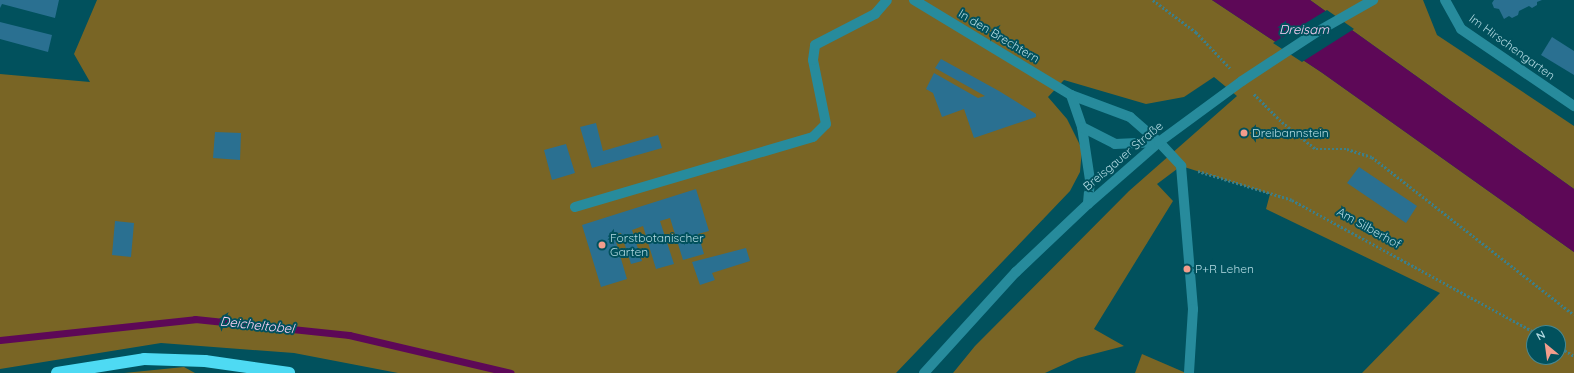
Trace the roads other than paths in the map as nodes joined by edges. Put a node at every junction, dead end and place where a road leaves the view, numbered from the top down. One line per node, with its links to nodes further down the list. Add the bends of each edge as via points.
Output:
1 (887, 0): 10 (street, via 875,14 815,45 813,60 826,124 813,137)
2 (914, 0): 5 (street, In den Brechtern)
3 (1373, 0): 8 (street, Breisgauer Straße, via 1315,33 1242,81)
4 (1445, 0): 6 (street, Im Hirschengarten, via 1461,29)
5 (1071, 95): 7 (street); 8 (street, In den Brechtern, via 1130,117)
6 (1574, 106)
7 (1082, 127): 8 (street, via 1115,144); 9 (street, via 1090,180)
8 (1159, 142): 9 (street, Breisgauer Straße); 14 (street, In den Brechtern, via 1181,166 1193,310)
9 (1088, 204): 13 (street, Breisgauer Straße, via 1016,272)
10 (575, 207)
11 (279, 372): 12 (highway, via 205,361 144,358)
12 (57, 373)
13 (924, 373)
14 (1188, 373)

